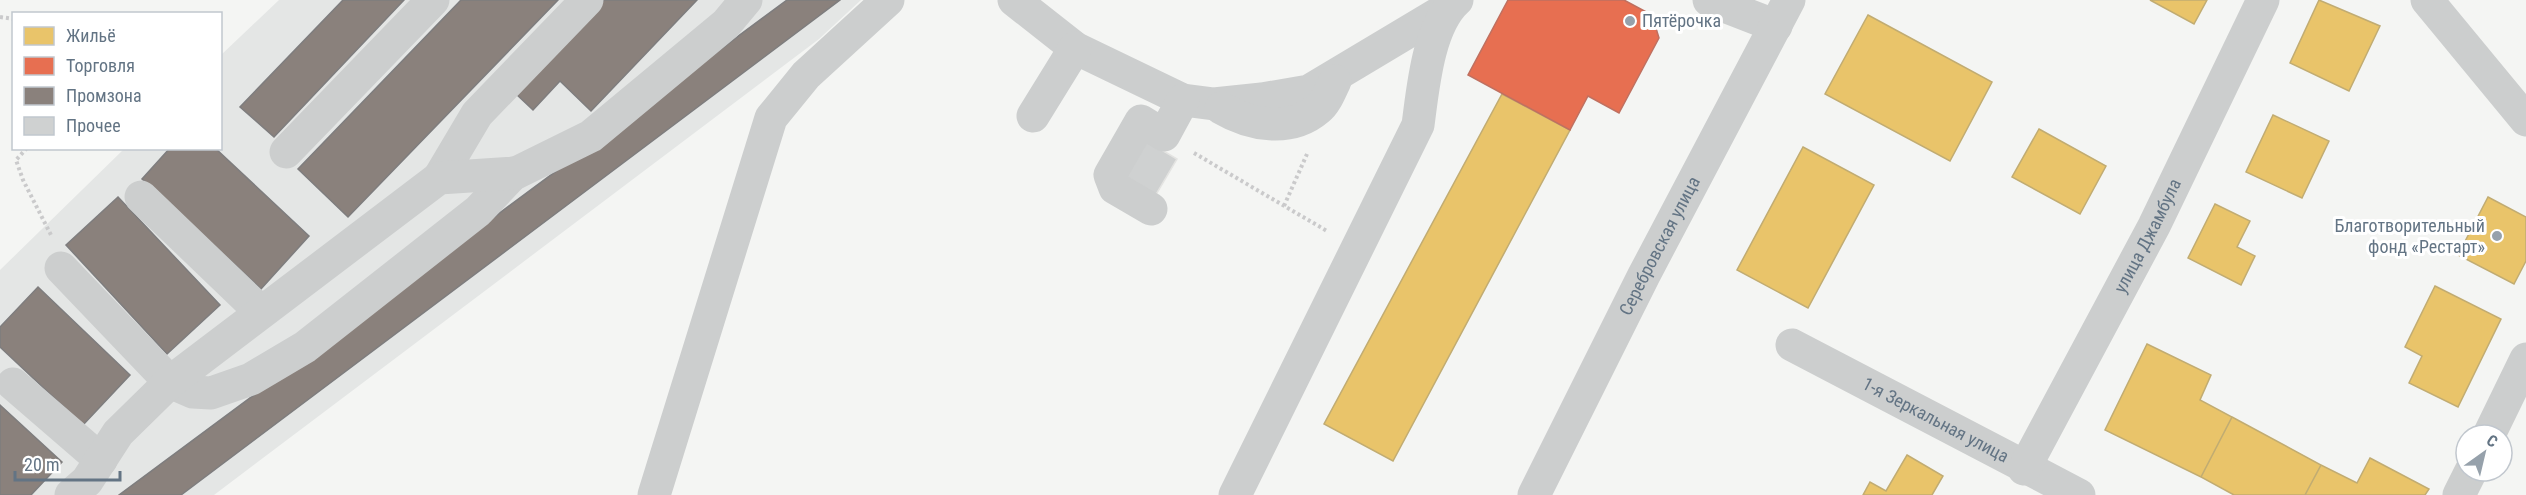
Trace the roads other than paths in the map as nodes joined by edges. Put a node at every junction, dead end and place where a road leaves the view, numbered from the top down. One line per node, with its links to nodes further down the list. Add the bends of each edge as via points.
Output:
1 (434, 0): 16 (street)
2 (587, 0): 18 (street, via 477,114)
3 (746, 0): 17 (street, via 726,24 591,135)
4 (888, 0): 31 (street, via 806,75 771,118)
5 (1014, 0): 11 (street)
6 (1709, 0): 10 (street)
7 (2263, 0): 29 (street, улица Джамбула, via 2154,226)
8 (2427, 0): 15 (street)
9 (1452, 5): 12 (street); 32 (street, via 1427,61 1418,125)
10 (1782, 13): 33 (street, Серебровская улица)
11 (1075, 48): 13 (street); 14 (street)
12 (1339, 75): 13 (street, via 1309,91 1262,99); 13 (street, via 1319,109 1289,124 1238,118)
13 (1199, 102): 20 (street, via 1164,135 1141,121 1110,175 1115,188)
14 (1033, 116)
15 (2526, 120)
16 (286, 152)
17 (514, 173): 18 (street); 25 (street, via 478,211 304,347 251,379 211,393 193,392)
18 (439, 178): 22 (street)
19 (141, 197): 22 (street)
20 (1150, 209)
21 (59, 257): 25 (street)
22 (261, 312): 25 (street)
23 (1792, 345): 29 (street, 1-я Зеркальная улица)
24 (2526, 359): 27 (street)
25 (171, 382): 28 (street, via 118,433)
26 (14, 384): 28 (street)
27 (2495, 423)
28 (101, 460): 30 (street, via 87,481)
29 (2024, 469): 34 (street, 1-я Зеркальная улица)
30 (71, 495)
31 (654, 495)
32 (1235, 495)
33 (1534, 495)
34 (2079, 495)

